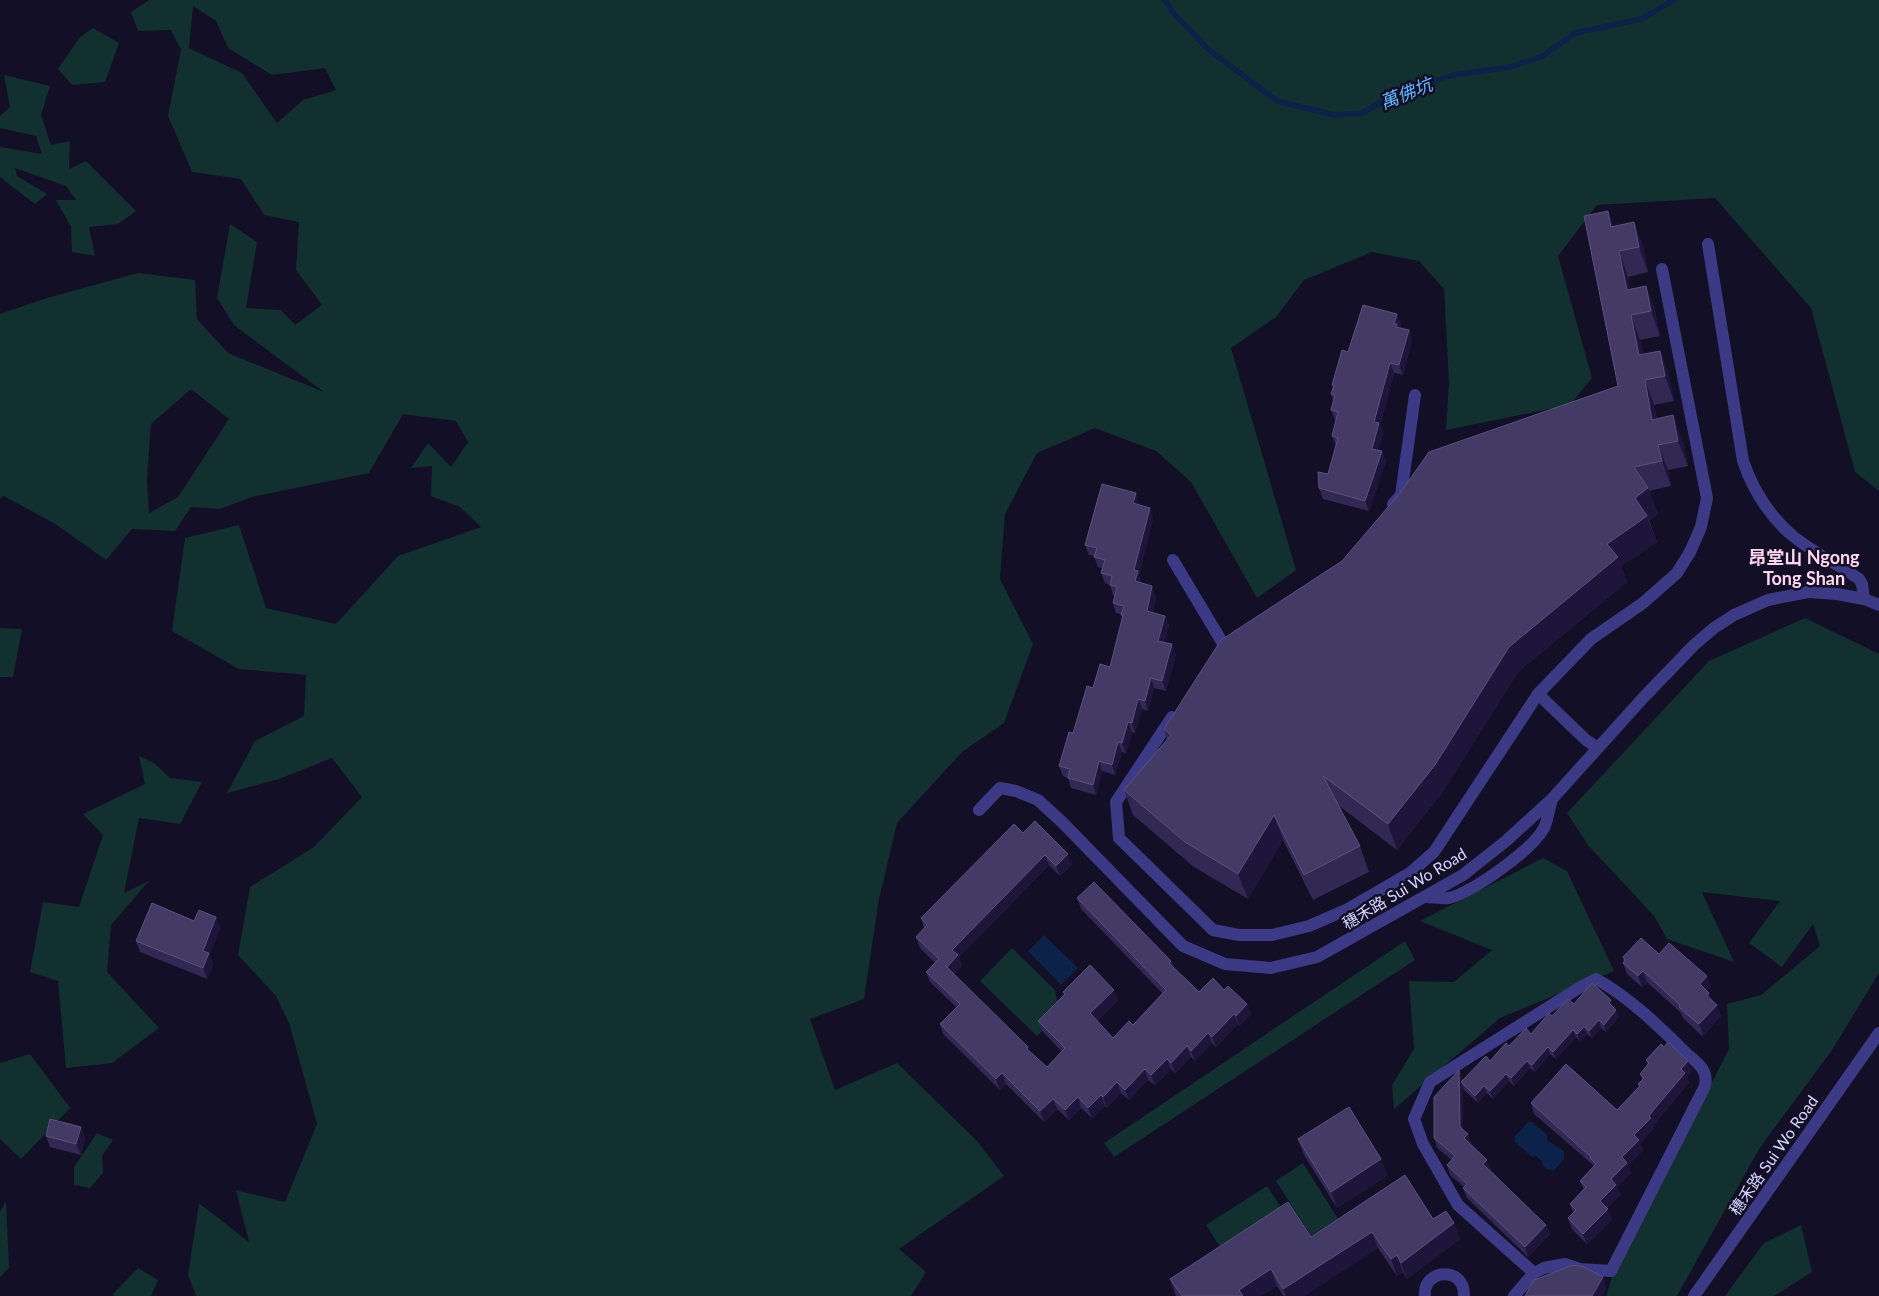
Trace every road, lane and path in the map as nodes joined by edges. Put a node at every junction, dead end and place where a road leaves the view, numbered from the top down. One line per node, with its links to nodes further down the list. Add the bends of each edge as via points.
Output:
1 (1708, 244): 6 (street, via 1743,461 1749,477 1760,499 1784,528 1859,579)
2 (1662, 269): 9 (street, via 1707,498 1701,527 1677,574 1590,639)
3 (1416, 395): 4 (street, via 1401,495)
4 (1382, 516)
5 (1173, 560): 8 (street)
6 (1864, 599): 7 (street, 穗禾路 Sui Wo Road); 11 (street, 穗禾路 Sui Wo Road, via 1808,592 1768,600 1734,615 1694,645)
7 (1879, 604)
8 (1223, 643)
9 (1538, 694): 10 (street, via 1434,852 1410,873 1348,909 1309,926 1272,935 1239,935 1213,930 1119,838 1116,802); 11 (street)
10 (1180, 706)
11 (1598, 748): 12 (street, 穗禾路 Sui Wo Road)
12 (1552, 799): 14 (street, 穗禾路 Sui Wo Road, via 1485,858); 14 (street, via 1544,827 1518,856 1480,883 1449,898)
13 (979, 810): 14 (street, 穗禾路 Sui Wo Road, via 1000,788 1038,800 1183,946 1225,964 1271,968 1317,956)
14 (1426, 897)
15 (1879, 1033): 20 (street, 穗禾路 Sui Wo Road)
16 (1534, 1273): 16 (street, via 1458,1205 1423,1144 1414,1119 1430,1082 1596,979 1610,986 1685,1051 1703,1070 1705,1086 1611,1271 1580,1269 1565,1264); 19 (street)
17 (1426, 1296): 18 (street, via 1430,1280 1441,1274 1458,1280)
18 (1464, 1296)
19 (1514, 1296)
20 (1694, 1296)

